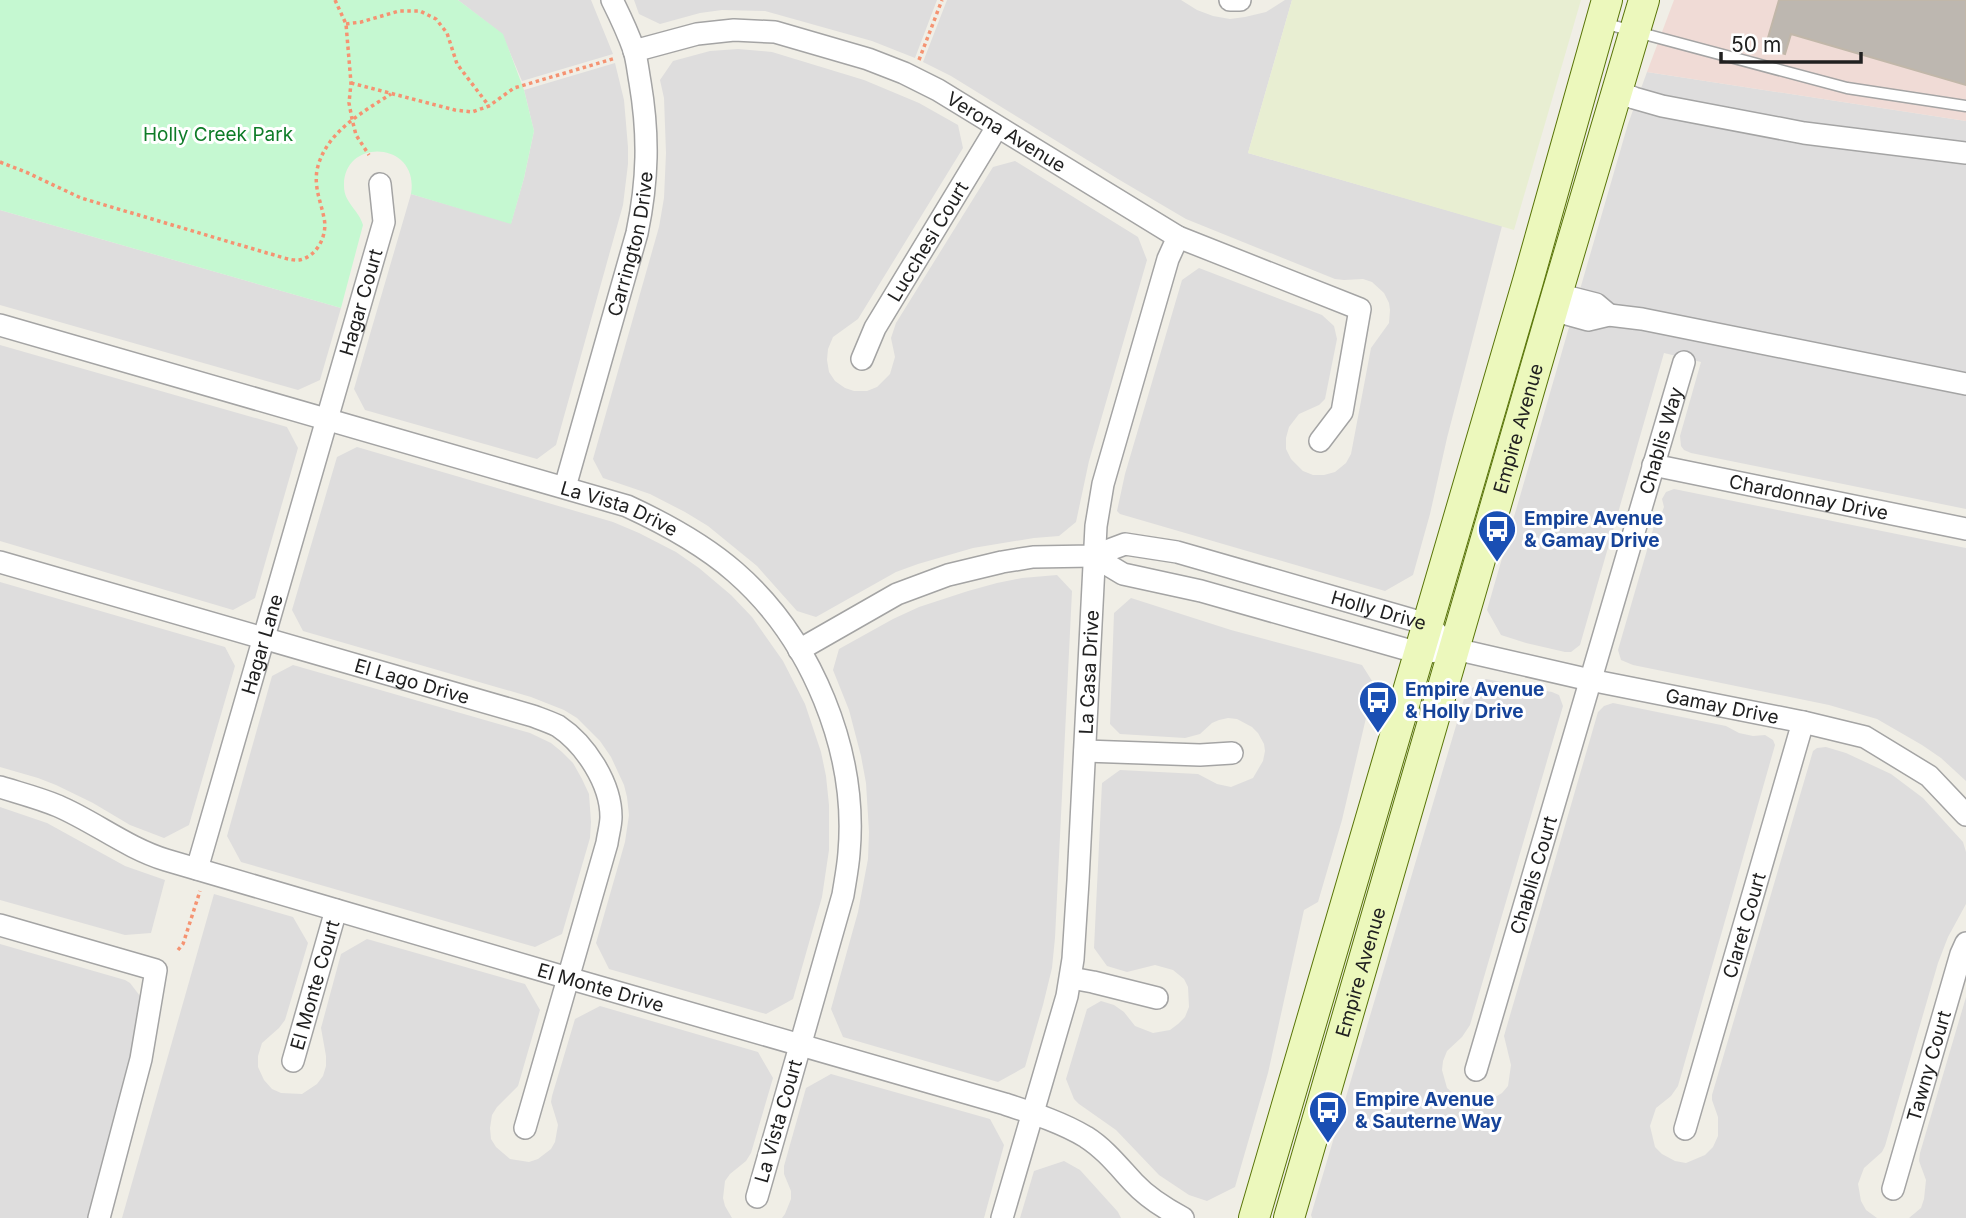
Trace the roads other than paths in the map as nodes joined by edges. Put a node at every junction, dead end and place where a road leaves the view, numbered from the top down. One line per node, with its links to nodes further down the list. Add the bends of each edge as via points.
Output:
1 (612, 0): 7 (street, Carrington Drive)
2 (1230, 0): 3 (street)
3 (1240, 0)
4 (1644, 0): 6 (main road, Empire Avenue)
5 (1603, 11): 6 (lane); 12 (main road, Empire Avenue)
6 (1634, 32): 8 (main road, Empire Avenue); 9 (lane, via 1847,88)
7 (634, 51): 10 (street, Verona Avenue, via 697,34 775,32 904,73); 23 (street, Carrington Drive, via 647,136 644,199)
8 (1617, 91): 11 (street, via 1662,106 1804,133); 15 (main road, Empire Avenue)
9 (1966, 106)
10 (997, 127): 14 (street, Verona Avenue); 17 (street, Lucchesi Court, via 874,328)
11 (1966, 153)
12 (1556, 182): 15 (main road, via 1556,225 1537,292 1540,299); 27 (main road, Empire Avenue)
13 (380, 184): 20 (street, Hagar Court, via 384,222)
14 (1178, 237): 21 (street, Verona Avenue, via 1360,309 1342,412); 25 (street, La Casa Drive, via 1103,484)
15 (1554, 302): 19 (street, via 1588,320 1609,315 1642,319); 29 (main road, Empire Avenue)
16 (0, 325): 20 (street, La Vista Drive)
17 (862, 359)
18 (1684, 362): 22 (street, Chablis Way)
19 (1966, 384)
20 (327, 419): 23 (street, La Vista Drive); 28 (street, Hagar Lane)
21 (1320, 441)
22 (1653, 465): 24 (street, Chardonnay Drive); 32 (street, Chablis Way)
23 (565, 487): 30 (street, La Vista Drive, via 627,506 698,544 761,597)
24 (1966, 529)
25 (1093, 556): 27 (street, Holly Drive, via 1125,544 1177,552); 30 (street, Holly Drive, via 1033,557 948,575 897,594); 31 (street, Holly Drive, via 1123,575 1201,590); 34 (street, La Casa Drive)
26 (0, 562): 28 (street, El Lago Drive)
27 (1427, 624): 29 (street, Holly Drive); 31 (main road, Empire Avenue)
28 (264, 638): 38 (street, Hagar Lane); 42 (street, El Lago Drive, via 533,716 557,726 578,743 600,776 611,816)
29 (1455, 649): 31 (street, Holly Drive); 32 (street, Gamay Drive); 57 (main road, Empire Avenue)
30 (799, 650): 45 (street, La Vista Drive, via 832,718 849,812 843,895)
31 (1419, 653): 56 (main road, Empire Avenue)
32 (1590, 680): 33 (street, Gamay Drive); 47 (street, Chablis Court)
33 (1803, 722): 37 (street, Gamay Drive, via 1865,737 1929,776); 50 (street, Claret Court)
34 (1085, 751): 35 (street); 43 (street, La Casa Drive)
35 (1231, 753)
36 (0, 787): 38 (street, El Monte Drive, via 59,806)
37 (1966, 815)
38 (199, 879): 39 (street, El Monte Drive)
39 (336, 910): 42 (street, El Monte Drive); 46 (street, El Monte Court)
40 (0, 925): 53 (street, via 156,970 141,1059)
41 (1966, 943): 51 (street, Tawny Court)
42 (568, 978): 45 (street, El Monte Drive); 49 (street, El Lago Drive)
43 (1071, 978): 44 (street); 48 (street, La Casa Drive)
44 (1157, 998)
45 (800, 1045): 48 (street, El Monte Drive); 52 (street, La Vista Court)
46 (293, 1061)
47 (1476, 1070)
48 (1032, 1113): 54 (street, La Casa Drive); 55 (street, El Monte Drive, via 1087,1138 1158,1205)
49 (525, 1128)
50 (1685, 1129)
51 (1893, 1189)
52 (757, 1197)
53 (99, 1218)
54 (1002, 1218)
55 (1183, 1218)
56 (1254, 1218)
57 (1289, 1218)

